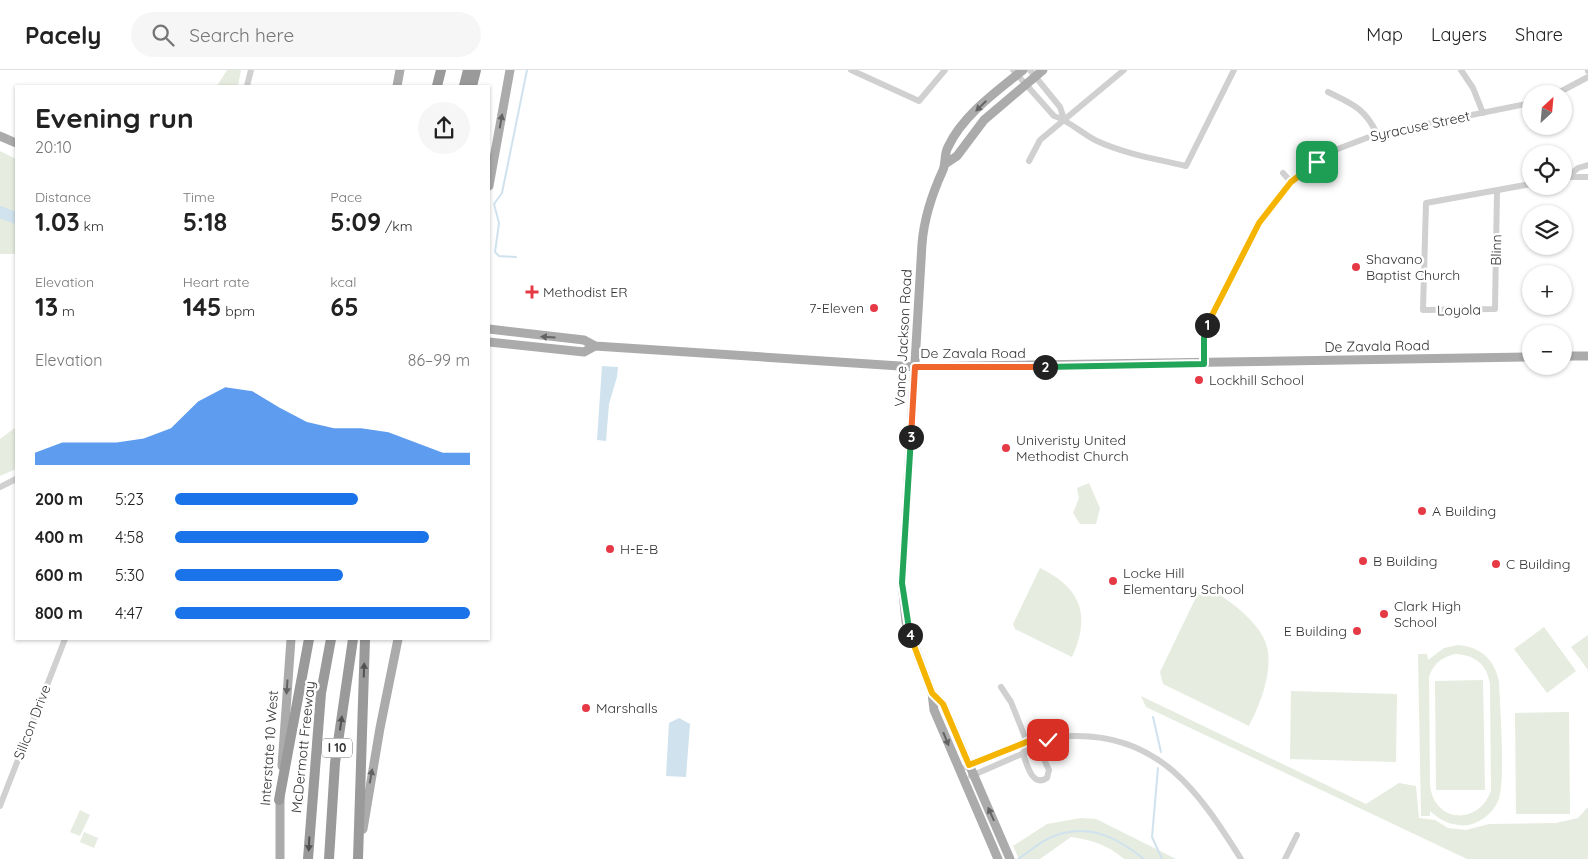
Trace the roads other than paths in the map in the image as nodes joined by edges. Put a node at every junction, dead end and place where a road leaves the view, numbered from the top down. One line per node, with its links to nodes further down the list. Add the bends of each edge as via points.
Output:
1 (251, 70): 17 (street)
2 (400, 70): 18 (main road)
3 (441, 70): 19 (highway)
4 (468, 70): 20 (highway)
5 (476, 70): 21 (highway)
6 (510, 70): 39 (main road, one-way to 6)
7 (851, 70): 8 (street, via 919,102)
8 (945, 70)
9 (1043, 70): 14 (main road, Vance Jackson Road)
10 (1124, 70): 28 (street)
11 (1234, 70): 28 (street, via 1186,166 1106,145 1083,134)
12 (1461, 70): 27 (street, via 1473,88)
13 (1018, 71): 16 (street); 33 (main road, Vance Jackson Road, one-way to 33, via 970,117 947,149)
14 (1032, 73): 16 (main road, Vance Jackson Road); 24 (street)
15 (1588, 77): 22 (street)
16 (1026, 84): 25 (street); 33 (main road, Vance Jackson Road, via 984,120 957,156)
17 (247, 85)
18 (396, 85)
19 (438, 85)
20 (464, 85)
21 (472, 85)
22 (1572, 86)
23 (1328, 92): 29 (street, via 1362,110 1370,118)
24 (1054, 99): 25 (street); 28 (street)
25 (1046, 105): 28 (street, via 1054,116)
26 (1522, 105): 27 (street, Syracuse Street)
27 (1483, 114): 29 (street, Syracuse Street)
28 (1064, 119): 32 (street, via 1040,140)
29 (1377, 134): 40 (street, Syracuse Street, via 1335,150)
30 (0, 136): 31 (main road)
31 (15, 143)
32 (1029, 161)
33 (945, 164): 51 (main road, Vance Jackson Road, via 930,201 923,233)
34 (1588, 165): 36 (street)
35 (1283, 173): 40 (street)
36 (1572, 173)
37 (1572, 176): 38 (street)
38 (1588, 177)
39 (490, 180)
40 (1291, 182): 50 (street, Syracuse Street, via 1259,223 1206,327)
41 (1522, 186): 42 (street)
42 (1497, 191): 43 (street, Blinn); 43 (street, Loyola, via 1426,203 1423,310)
43 (1495, 309)
44 (491, 329): 46 (main road, De Zavala Road, one-way to 44, via 584,340)
45 (490, 342): 46 (main road, De Zavala Road, via 584,352)
46 (594, 346): 51 (main road, De Zavala Road)
47 (1572, 356): 48 (main road)
48 (1588, 356)
49 (1522, 357): 50 (main road, De Zavala Road)
50 (1204, 364): 51 (main road, De Zavala Road)
51 (915, 367): 62 (main road, Vance Jackson Road, via 902,583 910,634)
52 (15, 480): 53 (street)
53 (0, 487)
54 (65, 640): 72 (street, Silicon Drive)
55 (291, 640): 71 (main road, Interstate 10 West, one-way to 71)
56 (309, 640): 71 (highway)
57 (331, 640): 75 (highway, McDermott Freeway / I 10, one-way to 75, via 321,693)
58 (353, 640): 76 (highway, I 10, one-way to 58, via 335,763)
59 (364, 640): 77 (highway, one-way to 59)
60 (398, 640): 77 (main road, one-way to 60, via 378,737)
61 (1001, 687): 64 (street, via 1011,702)
62 (932, 693): 67 (main road, Vance Jackson Road, via 943,704); 68 (main road, Vance Jackson Road, one-way to 68, via 934,710)
63 (1048, 740): 64 (street); 65 (street); 80 (street, via 1070,736 1098,738 1128,745 1155,757 1191,786)
64 (1027, 742): 65 (street); 66 (street); 67 (street)
65 (1038, 747): 66 (street); 66 (street, via 1049,770 1043,781 1033,777)
66 (1023, 754): 69 (street)
67 (969, 765): 68 (street); 69 (main road, Vance Jackson Road)
68 (959, 770): 70 (main road, Vance Jackson Road)
69 (973, 775): 70 (street); 79 (main road, Vance Jackson Road, one-way to 69)
70 (963, 779): 78 (main road, Vance Jackson Road)
71 (279, 800): 74 (main road, Interstate 10 West)
72 (0, 806)
73 (1297, 835): 81 (street)
74 (280, 859)
75 (308, 859)
76 (329, 859)
77 (359, 859)
78 (998, 859)
79 (1010, 859)
80 (1241, 859)
81 (1285, 859)

